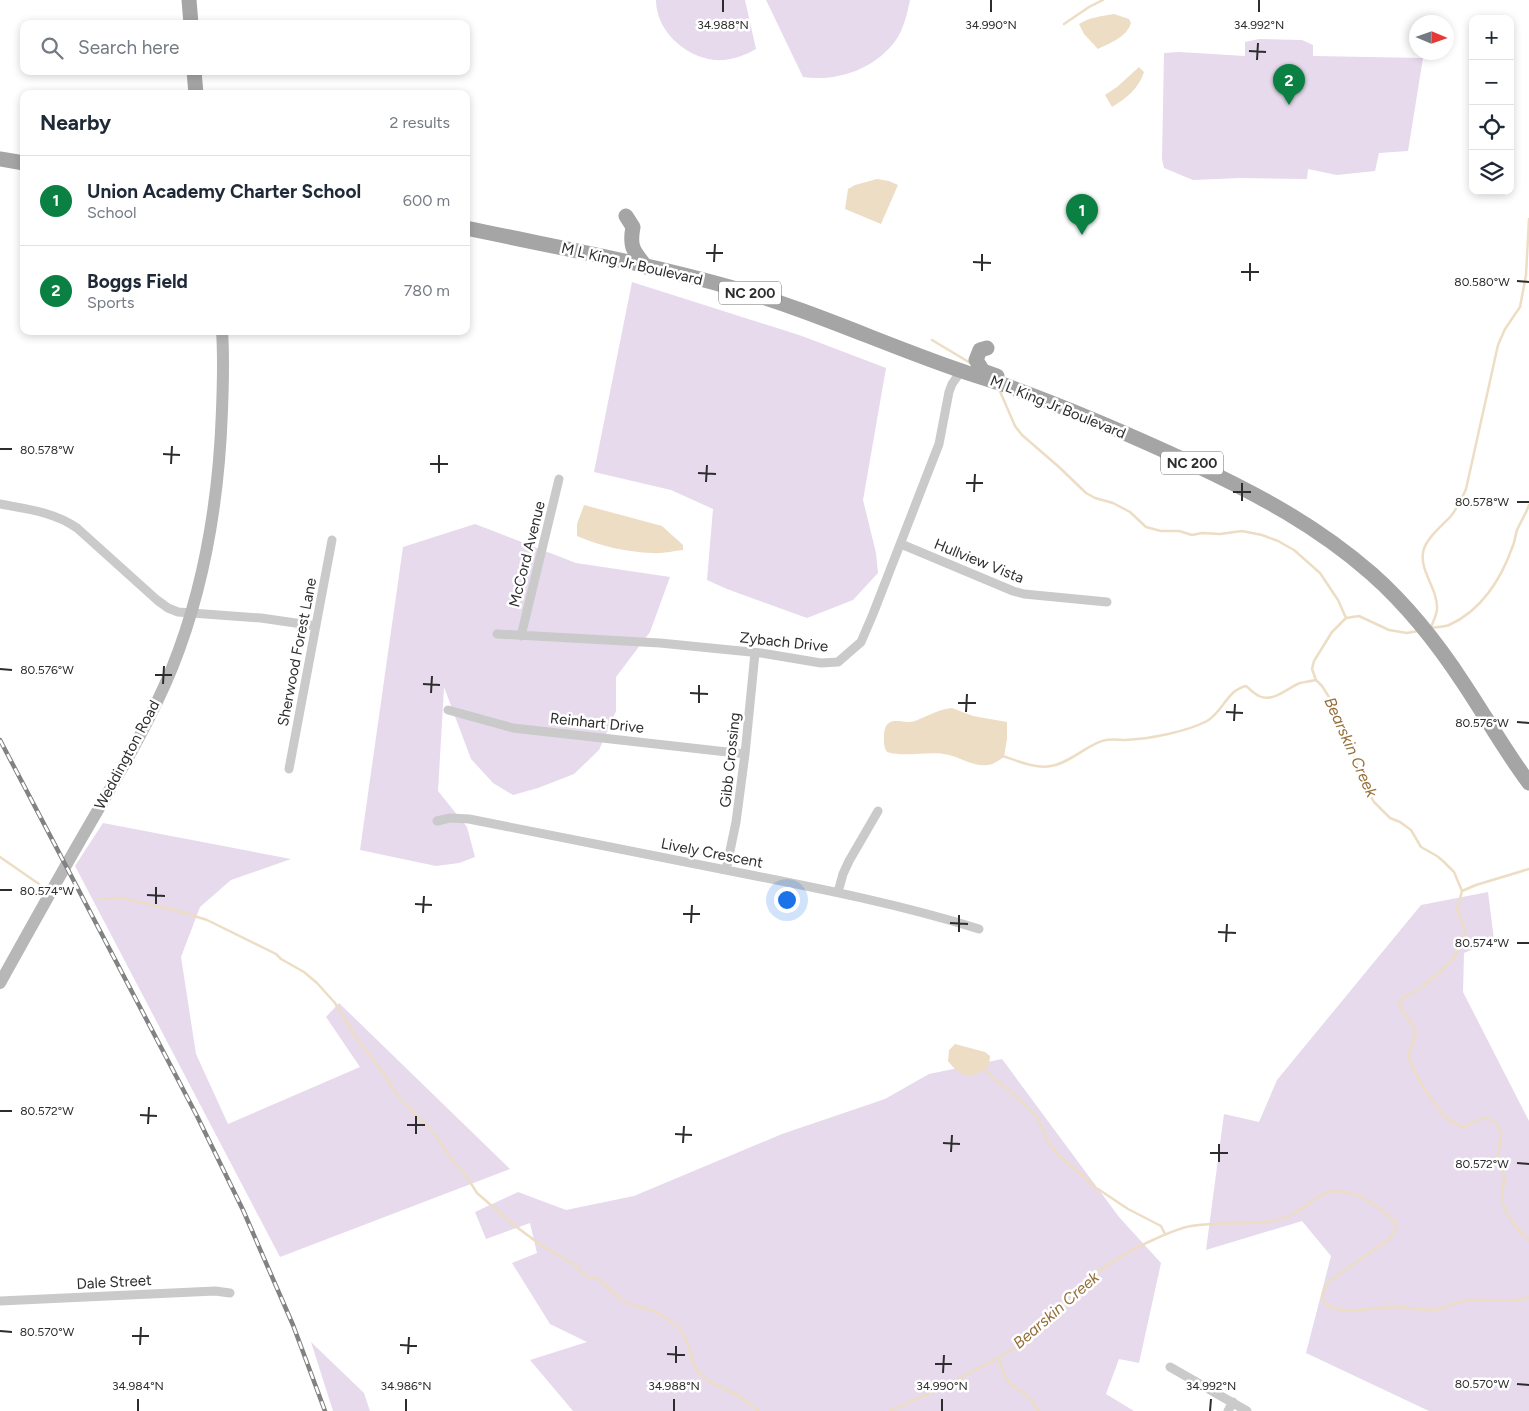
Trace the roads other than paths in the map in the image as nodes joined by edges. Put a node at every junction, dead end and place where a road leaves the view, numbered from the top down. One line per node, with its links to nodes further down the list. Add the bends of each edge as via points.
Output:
1 (189, 0): 2 (main road)
2 (190, 20)
3 (194, 75): 4 (main road)
4 (196, 90)
5 (0, 159): 6 (main road)
6 (20, 162)
7 (626, 216): 9 (main road, via 633,227 632,247)
8 (470, 229): 9 (main road, M L King Jr Boulevard / NC 200)
9 (646, 267): 12 (main road, M L King Jr Boulevard / NC 200, via 736,289 807,312)
10 (222, 335): 19 (main road, Weddington Road, via 221,451 206,556)
11 (987, 348): 13 (main road, via 980,350 976,360 983,371 1132,432)
12 (961, 371): 13 (main road, M L King Jr Boulevard / NC 200, via 1013,388); 17 (street, Zybach Drive, via 949,392 938,444)
13 (1160, 449): 27 (main road, M L King Jr Boulevard / NC 200, via 1274,504 1358,562 1392,594 1440,649)
14 (559, 479): 22 (street, McCord Avenue)
15 (0, 504): 19 (street, via 66,520 157,600 178,612)
16 (332, 540): 20 (street, Sherwood Forest Lane)
17 (901, 544): 18 (street, Hullview Vista, via 1012,591); 23 (street, Zybach Drive, via 861,642 838,662 821,663)
18 (1107, 602)
19 (192, 612): 20 (street); 33 (main road, Weddington Road, via 151,714)
20 (316, 626): 26 (street, Sherwood Forest Lane)
21 (498, 634): 22 (street, Zybach Drive)
22 (521, 636): 23 (street, Zybach Drive, via 660,643)
23 (754, 653): 25 (street, Gibb Crossing)
24 (448, 710): 25 (street, Reinhart Drive, via 512,728)
25 (745, 754): 30 (street, Gibb Crossing)
26 (289, 769)
27 (1529, 783)
28 (878, 811): 31 (street, via 848,861)
29 (437, 821): 30 (street, Lively Crescent, via 469,819)
30 (726, 870): 31 (street, Lively Crescent)
31 (838, 892): 32 (street, Lively Crescent)
32 (979, 929)
33 (0, 983)
34 (230, 1293): 35 (street, Dale Street, via 215,1291)
35 (0, 1301)
36 (1170, 1367): 37 (street)
37 (1233, 1402): 38 (street); 39 (street)
38 (1228, 1411)
39 (1248, 1411)

